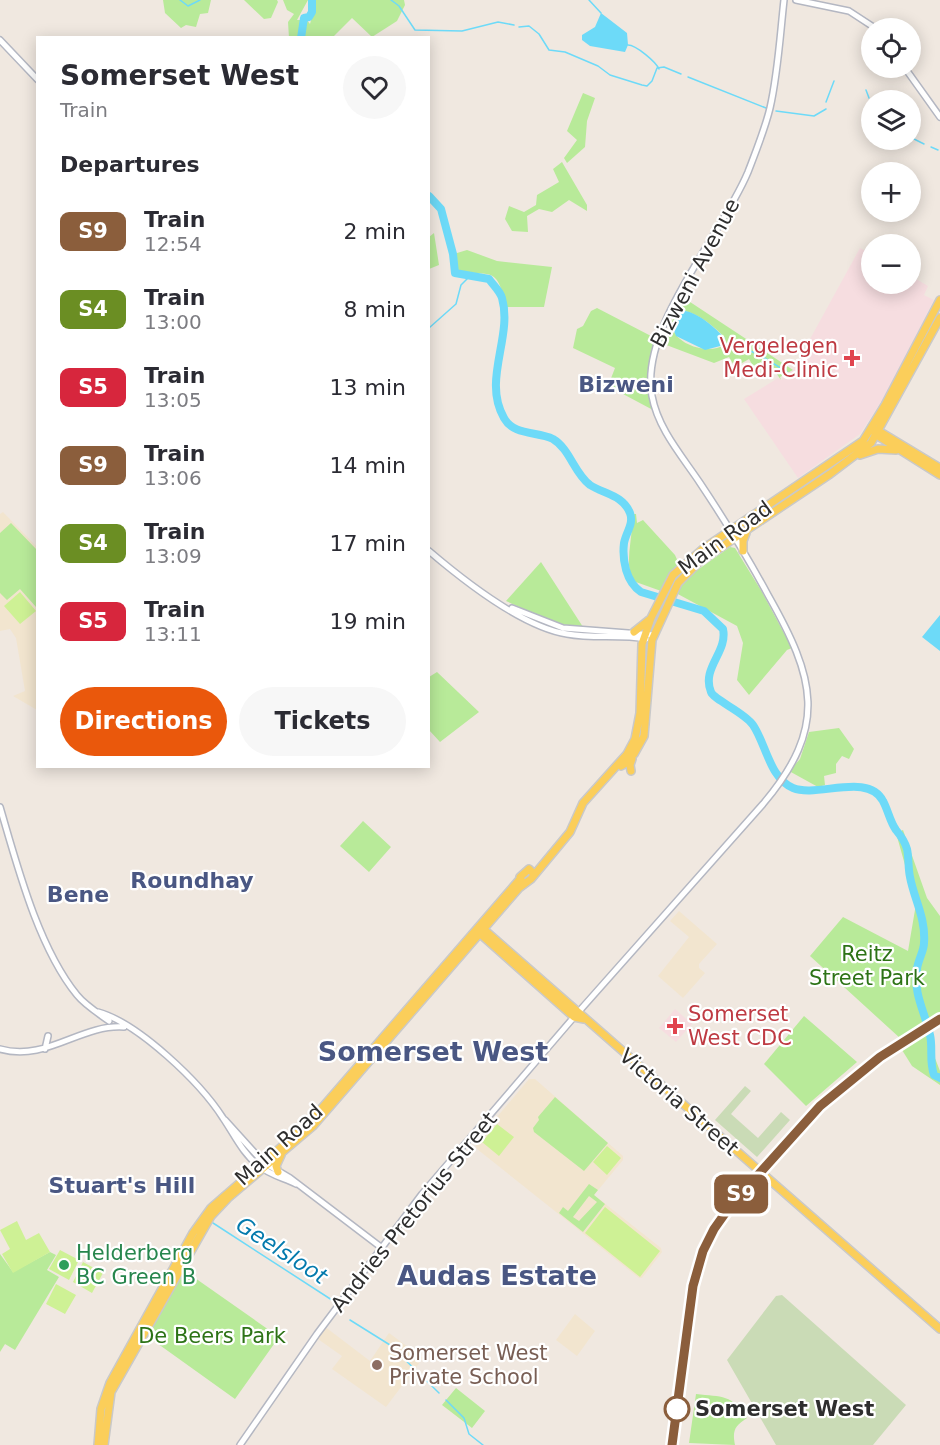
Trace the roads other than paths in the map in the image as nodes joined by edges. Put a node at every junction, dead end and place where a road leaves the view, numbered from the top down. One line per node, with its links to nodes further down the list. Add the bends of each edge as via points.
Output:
1 (784, 0): 16 (street, Bizweni Avenue, via 771,101 757,146 741,186 657,337 650,365 651,392 659,419)
2 (796, 0): 3 (street, via 849,11)
3 (861, 19)
4 (0, 40): 5 (street)
5 (36, 78)
6 (912, 78): 7 (street)
7 (940, 117)
8 (940, 300): 10 (main road)
9 (940, 318): 10 (main road)
10 (875, 431): 11 (main road); 12 (main road, Main Road); 13 (main road); 16 (main road, Main Road)
11 (904, 452): 12 (main road, via 878,449); 14 (main road)
12 (851, 459): 15 (main road, Main Road)
13 (940, 468)
14 (940, 475)
15 (755, 525): 16 (main road, Main Road); 17 (main road, via 743,538)
16 (733, 534): 17 (street, Andries Pretorius Street); 19 (main road, Main Road, via 691,568); 19 (main road, Main Road, via 688,559 665,588)
17 (743, 551): 31 (street, Andries Pretorius Street, via 795,646 807,683 804,736 778,783)
18 (430, 552): 20 (street)
19 (662, 604): 21 (main road, Main Road); 24 (main road, Main Road)
20 (505, 605): 22 (street, via 563,628); 23 (street, via 557,632)
21 (651, 618): 22 (main road); 23 (main road, Main Road)
22 (634, 632): 23 (street)
23 (644, 636): 24 (street); 26 (main road, Main Road, via 639,724)
24 (653, 638): 25 (main road, Main Road, via 646,724)
25 (634, 754): 26 (main road, Main Road); 27 (main road)
26 (622, 762): 29 (main road, Main Road, via 583,803 574,825 546,861 532,871 531,879)
27 (631, 771)
28 (0, 807): 32 (street, via 28,899 45,937 78,996)
29 (519, 879): 30 (main road, Main Road); 30 (main road, Main Road)
30 (479, 930): 31 (main road, Victoria Street); 39 (main road, Main Road, via 313,1126); 40 (main road, Main Road, via 309,1123)
31 (577, 1014): 43 (street, Andries Pretorius Street, via 422,1194); 44 (main road, Victoria Street)
32 (112, 1021): 33 (street); 34 (street); 35 (street)
33 (127, 1028): 34 (street); 40 (street, via 179,1066)
34 (108, 1029): 35 (street)
35 (100, 1031): 37 (street)
36 (48, 1036): 37 (street)
37 (45, 1048): 38 (street, via 23,1053)
38 (0, 1049)
39 (282, 1153): 40 (main road, Main Road); 41 (main road, via 277,1162)
40 (263, 1166): 41 (street); 42 (street); 45 (main road, Main Road, via 214,1204 193,1233 110,1383 101,1409); 46 (main road, Main Road, via 224,1202 198,1236 111,1392)
41 (278, 1172): 42 (street)
42 (296, 1184): 43 (street)
43 (382, 1248): 47 (street, Andries Pretorius Street)
44 (939, 1328)
45 (98, 1445)
46 (104, 1445)
47 (240, 1445)

